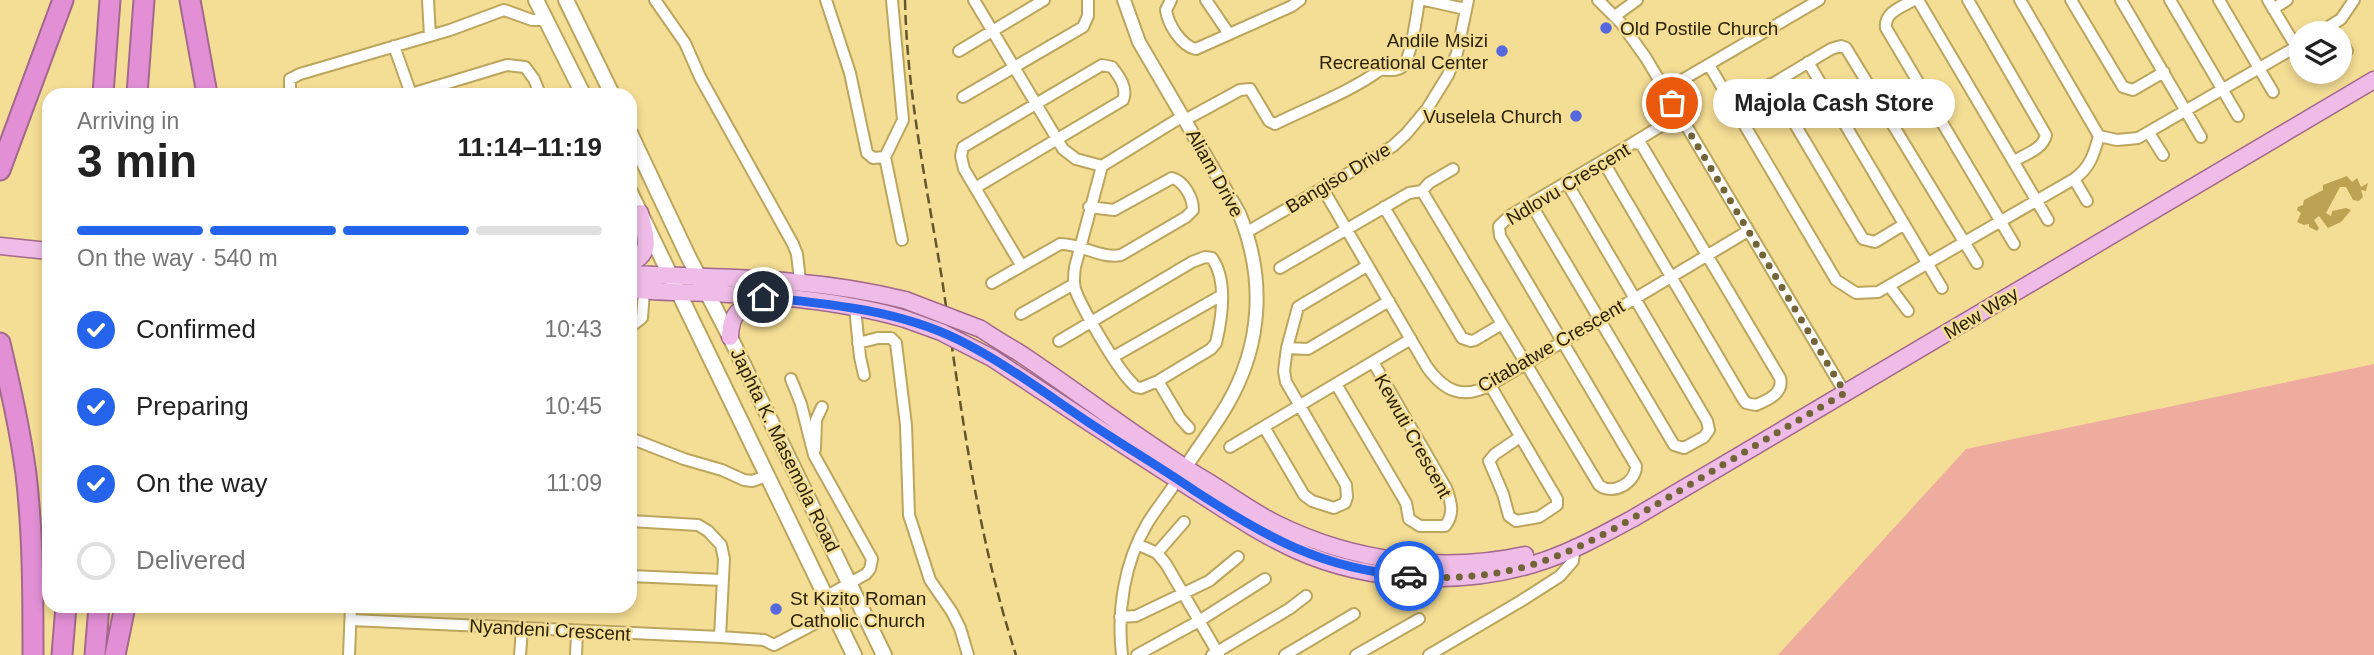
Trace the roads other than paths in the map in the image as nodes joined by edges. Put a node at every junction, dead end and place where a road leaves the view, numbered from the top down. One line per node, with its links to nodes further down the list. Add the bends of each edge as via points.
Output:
1 (63, 0): 81 (highway)
2 (110, 0): 50 (highway)
3 (144, 0): 51 (highway)
4 (190, 0): 52 (highway)
5 (428, 0): 39 (street)
6 (537, 0): 34 (main road)
7 (566, 0): 58 (main road)
8 (655, 0): 117 (street, via 685,43 793,244)
9 (825, 0): 76 (street, via 850,73 867,153 873,158)
10 (892, 0): 76 (street, via 903,120)
11 (974, 0): 36 (street)
12 (1044, 0): 36 (street)
13 (1088, 0): 45 (street, via 1083,27)
14 (1124, 0): 68 (street, Aliam Drive, via 1139,42)
15 (1171, 0): 38 (street, via 1166,15 1189,47 1199,48)
16 (1206, 0): 38 (street)
17 (1300, 0): 38 (street)
18 (1422, 0): 31 (street); 68 (street, via 1402,67 1380,70 1275,124 1250,89)
19 (1598, 0): 33 (street)
20 (1637, 0): 33 (street)
21 (1819, 0): 44 (street)
22 (1916, 0): 78 (street); 95 (street, via 1889,15 1886,29)
23 (1968, 0): 78 (street, via 2046,135 2040,146)
24 (2020, 0): 70 (street)
25 (2071, 0): 47 (street, via 2123,87 2133,90)
26 (2121, 0): 47 (street)
27 (2170, 0): 59 (street)
28 (2219, 0): 46 (street)
29 (2287, 0): 32 (street)
30 (2354, 0): 35 (street)
31 (1466, 4): 85 (street, Bangiso Drive, via 1457,53 1422,116 1394,146)
32 (2270, 4): 37 (street)
33 (1615, 16): 60 (street)
34 (546, 20): 39 (street, via 504,10); 57 (main road)
35 (2340, 21)
36 (992, 31): 41 (street); 45 (street)
37 (2289, 32)
38 (1229, 34)
39 (430, 36): 40 (street)
40 (394, 46): 53 (street, via 293,77); 54 (street)
41 (959, 51)
42 (2289, 54): 46 (street)
43 (1808, 62): 49 (street); 96 (street); 101 (street, via 1836,47 1850,52)
44 (1709, 65): 60 (street); 64 (street)
45 (1014, 67): 62 (street); 63 (street)
46 (2260, 67): 59 (street); 61 (street)
47 (2164, 72): 65 (street)
48 (2374, 80): 151 (main road, Mew Way)
49 (1771, 84): 64 (street); 96 (street, via 1863,239 1875,242)
50 (103, 88)
51 (137, 88)
52 (206, 88)
53 (289, 88)
54 (409, 88)
55 (431, 88): 56 (street, via 507,65 524,67)
56 (538, 88)
57 (580, 88)
58 (609, 88)
59 (2222, 89): 65 (street); 67 (street)
60 (1665, 90): 66 (street)
61 (2273, 92)
62 (963, 97)
63 (1035, 103): 72 (street); 72 (street, via 1102,65 1109,65 1117,74 1125,93 1123,100); 84 (street, via 963,147 962,163)
64 (1734, 107): 120 (street, via 1836,280 1867,294)
65 (2186, 111): 69 (street); 71 (street)
66 (1679, 115): 73 (street); 98 (street)
67 (2238, 116)
68 (1184, 118): 79 (street); 99 (street, Aliam Drive)
69 (2149, 133): 70 (street, via 2126,140); 75 (street)
70 (2099, 136): 82 (street, via 2088,167)
71 (2201, 136)
72 (1056, 140): 79 (street, via 1076,159); 84 (street)
73 (1633, 143): 77 (street, Ndlovu Crescent); 106 (street, Ndlovu Crescent, via 1644,147)
74 (637, 148): 115 (main road, Japhta K. Masemola Road)
75 (2163, 155)
76 (885, 157): 100 (street)
77 (1603, 161): 83 (street, Ndlovu Crescent); 116 (street)
78 (2014, 161): 87 (street)
79 (1102, 166): 91 (street)
80 (1453, 169): 86 (street)
81 (0, 170)
82 (2074, 179): 87 (street); 88 (street)
83 (1567, 183): 89 (street, Ndlovu Crescent); 126 (street)
84 (975, 188): 110 (street)
85 (1323, 189): 97 (street, Citabatwe Crescent); 99 (street, Bangiso Drive)
86 (1422, 191): 92 (street); 135 (street)
87 (2037, 201): 94 (street); 95 (street)
88 (2087, 201)
89 (1531, 204): 132 (street); 139 (street, Ndlovu Crescent, via 1502,221 1498,231)
90 (637, 207): 93 (main road, Japhta K. Masemola Road)
91 (1090, 207): 104 (street); 104 (street, via 1114,210 1172,178 1181,182 1193,210 1121,255)
92 (1384, 207): 97 (street); 135 (street, via 1462,338 1475,340)
93 (640, 213): 107 (main road, via 646,249); 114 (main road, Japhta K. Masemola Road)
94 (2048, 220)
95 (2000, 222): 101 (street); 102 (street)
96 (1903, 225): 109 (street)
97 (1346, 230): 111 (street, Citabatwe Crescent); 112 (street)
98 (1748, 231): 106 (street, Citabatwe Crescent); 151 (street)
99 (1247, 232): 160 (street, Aliam Drive, via 1257,283 1252,347 1228,403)
100 (902, 240)
101 (1963, 243): 108 (street); 109 (street)
102 (2014, 244)
103 (0, 246): 105 (main road)
104 (1080, 248): 110 (street, via 1056,245); 119 (street)
105 (42, 250)
106 (1708, 256): 116 (street, Citabatwe Crescent); 116 (street, Ndlovu Crescent, via 1780,378 1778,392 1762,402 1751,405 1743,399)
107 (637, 260)
108 (1977, 263)
109 (1928, 264): 120 (street); 121 (street)
110 (1021, 265): 118 (street)
111 (1367, 266): 128 (street, Citabatwe Crescent); 142 (street, via 1298,307)
112 (1280, 268)
113 (637, 274): 114 (main road, Mew Way)
114 (670, 276): 115 (main road, Mew Way); 123 (main road, Japhta K. Masemola Road)
115 (700, 276): 117 (main road, Mew Way); 124 (main road, Japhta K. Masemola Road)
116 (1672, 277): 126 (street, Citabatwe Crescent)
117 (800, 281): 160 (main road, Mew Way, bridge, via 905,300 981,329)
118 (992, 283)
119 (1074, 284): 131 (street); 133 (street)
120 (1890, 287): 130 (street)
121 (1942, 288)
122 (637, 290): 123 (main road, Mew Way); 134 (street, via 642,318)
123 (679, 294): 124 (main road, Mew Way); 161 (main road, Japhta K. Masemola Road)
124 (708, 294): 127 (main road, Mew Way); 136 (main road, Japhta K. Masemola Road)
125 (1222, 295): 133 (street, via 1217,266 1205,257); 143 (street); 148 (street, via 1214,347)
126 (1635, 298): 132 (street, Citabatwe Crescent); 132 (street, via 1707,421 1709,430 1704,437 1684,448 1674,445)
127 (805, 301): 129 (main road, Mew Way); 136 (main road, via 743,308 733,318)
128 (1389, 301): 137 (street, Citabatwe Crescent); 142 (street, via 1308,349)
129 (855, 308): 141 (street); 160 (main road, Mew Way, bridge, via 905,319 950,336)
130 (1908, 311)
131 (1021, 314)
132 (1598, 319): 139 (street, Citabatwe Crescent)
133 (1092, 321): 138 (street); 143 (street)
134 (637, 322)
135 (1502, 324): 145 (street)
136 (730, 337): 171 (main road, Japhta K. Masemola Road)
137 (1411, 339): 144 (street); 150 (street, Citabatwe Crescent, via 1433,376 1446,388 1461,392)
138 (1059, 341)
139 (1563, 341): 145 (street, Citabatwe Crescent); 145 (street, via 1636,466 1632,479 1613,490 1599,485)
140 (0, 342): 191 (highway, via 26,473)
141 (858, 343): 146 (street); 199 (street, via 888,338 896,344 906,425 909,515 930,580 952,612)
142 (1287, 348): 152 (street, via 1284,377)
143 (1113, 357): 148 (street, via 1134,386 1147,387)
144 (1373, 362): 149 (street); 149 (street, Kewuti Crescent, via 1446,488 1451,516 1445,526 1420,526 1409,520 1406,503)
145 (1526, 363): 150 (street, Citabatwe Crescent)
146 (864, 375)
147 (791, 379): 159 (street)
148 (1158, 381): 155 (street)
149 (1336, 384): 152 (street)
150 (1490, 385): 156 (street)
151 (1845, 393): 165 (main road, Mew Way, via 1632,519)
152 (1300, 405): 154 (street); 154 (street, via 1346,485 1342,506 1331,508 1304,495)
153 (822, 407): 159 (street)
154 (1264, 427): 158 (street)
155 (1189, 428)
156 (1520, 437): 156 (street, via 1495,454 1489,464 1508,516 1516,521 1539,517 1557,502)
157 (637, 441): 161 (street, via 744,480)
158 (1230, 447)
159 (814, 456): 171 (street, via 873,559 870,569)
160 (1181, 474): 164 (street); 165 (main road, Mew Way, via 1322,543 1387,559 1475,564)
161 (767, 476): 174 (main road, Japhta K. Masemola Road)
162 (637, 521): 170 (street, via 701,526 722,548)
163 (1184, 522): 166 (street)
164 (1137, 544): 166 (street); 181 (street)
165 (1579, 544): 204 (street, via 1571,566 1553,580)
166 (1157, 554): 172 (street)
167 (1238, 557): 172 (street, via 1209,580)
168 (637, 576): 170 (street)
169 (1265, 579): 184 (street)
170 (722, 580): 187 (street)
171 (849, 582): 174 (street); 189 (main road, Japhta K. Masemola Road)
172 (1182, 592): 181 (street, via 1136,616); 184 (street)
173 (1306, 596): 190 (street)
174 (825, 597): 179 (main road, Japhta K. Masemola Road)
175 (65, 613): 192 (highway)
176 (99, 613): 193 (highway)
177 (124, 613): 194 (highway)
178 (351, 613): 183 (street)
179 (834, 614): 188 (street); 198 (main road, Japhta K. Masemola Road)
180 (1354, 614): 202 (street)
181 (1120, 617): 200 (street)
182 (1419, 619): 203 (street)
183 (351, 620): 185 (street, Nyandeni Crescent); 195 (street)
184 (1199, 621): 190 (street); 201 (street)
185 (522, 629): 186 (street, Nyandeni Crescent); 196 (street)
186 (577, 631): 187 (street, Nyandeni Crescent); 197 (street)
187 (720, 637): 188 (street, Nyandeni Crescent, via 764,640)
188 (773, 650)
189 (880, 654)
190 (1216, 654)
191 (33, 655)
192 (62, 655)
193 (96, 655)
194 (115, 655)
195 (349, 655)
196 (520, 655)
197 (576, 655)
198 (854, 655)
199 (968, 655)
200 (1122, 655)
201 (1137, 655)
202 (1285, 655)
203 (1356, 655)
204 (1429, 655)

